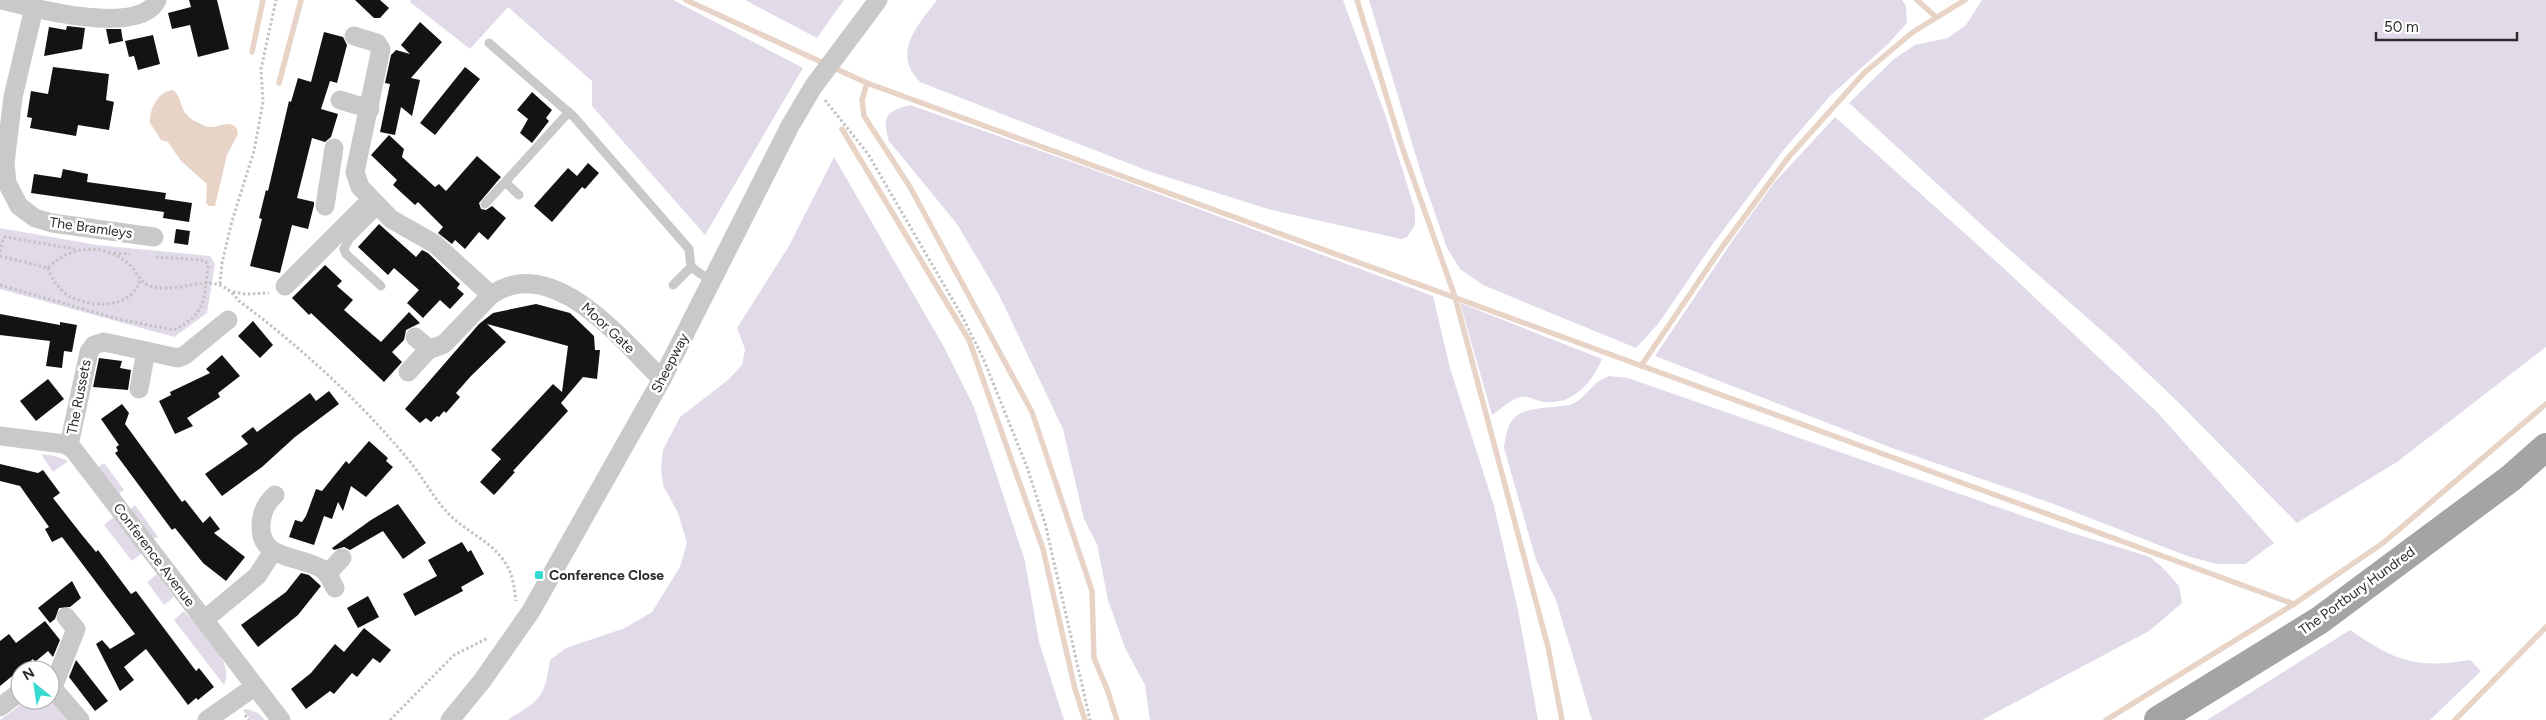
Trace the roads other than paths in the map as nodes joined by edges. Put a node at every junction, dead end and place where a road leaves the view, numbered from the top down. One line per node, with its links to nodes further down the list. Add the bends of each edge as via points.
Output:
1 (2, 0): 4 (street)
2 (157, 0): 4 (street, via 144,13 110,18)
3 (878, 0): 21 (street, Sheepway, via 813,87)
4 (34, 8): 11 (street, The Bramleys, via 13,97)
5 (354, 36): 8 (street, via 377,43 381,49)
6 (489, 43): 9 (lane)
7 (340, 100): 8 (street)
8 (370, 109): 12 (street)
9 (569, 112): 14 (lane); 20 (lane, via 689,249)
10 (334, 148): 13 (street)
11 (3, 163): 19 (street, The Bramleys, via 7,183 19,206 35,218)
12 (355, 175): 13 (street); 16 (street, via 358,185)
13 (329, 178): 18 (street)
14 (505, 182): 15 (lane); 17 (lane)
15 (519, 195)
16 (376, 204): 22 (street); 23 (lane, via 344,250); 25 (street, via 400,225 435,244)
17 (485, 204)
18 (325, 206)
19 (154, 236)
20 (691, 267): 21 (lane); 24 (lane)
21 (711, 281): 29 (street, Sheepway)
22 (284, 286)
23 (380, 286)
24 (672, 286)
25 (491, 294): 28 (street, Moor Gate, via 444,344 422,343); 29 (street, Moor Gate, via 503,287 529,284 554,288 571,296 586,306)
26 (228, 320): 27 (street, The Russets, via 182,356)
27 (146, 351): 30 (street); 32 (street, The Russets, via 104,342 90,348)
28 (408, 372)
29 (662, 379): 45 (street, Sheepway, via 520,606 482,681)
30 (139, 389)
31 (0, 436): 32 (street)
32 (69, 445): 38 (street, Conference Avenue)
33 (2546, 447): 46 (main road, The Portbury Hundred, via 2510,478 2320,620)
34 (275, 495): 35 (street, via 263,512 261,528 263,539)
35 (272, 553): 36 (street, via 315,565 331,581); 38 (street, via 257,576)
36 (342, 558)
37 (66, 617): 39 (street, via 76,629)
38 (204, 620): 40 (street, Conference Avenue)
39 (60, 667)
40 (254, 687): 43 (street); 44 (street, Conference Avenue)
41 (60, 696): 42 (street)
42 (80, 720)
43 (207, 720)
44 (280, 720)
45 (450, 720)
46 (2158, 720)

